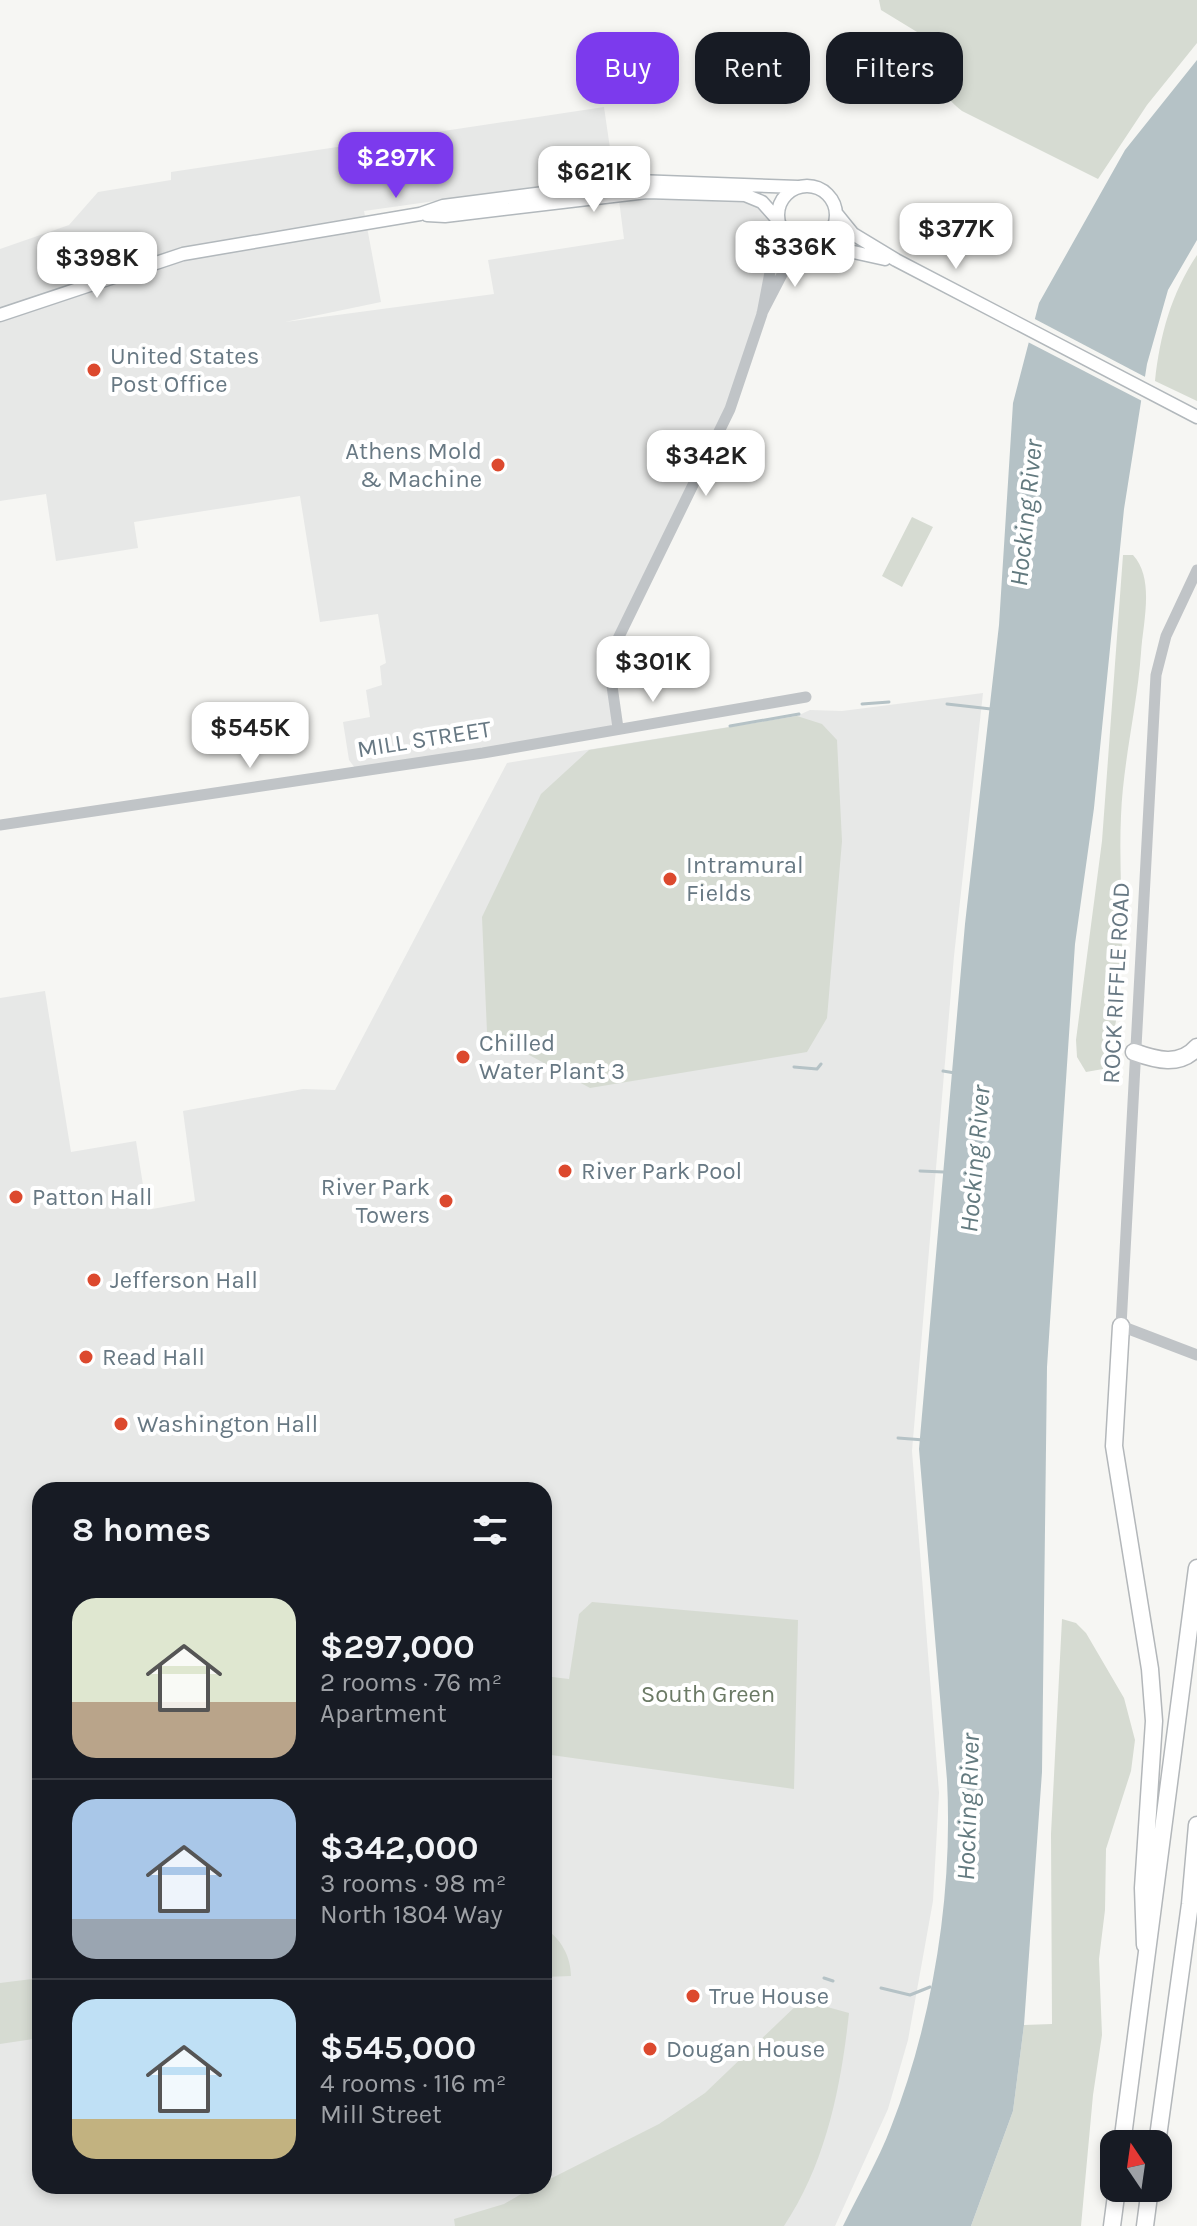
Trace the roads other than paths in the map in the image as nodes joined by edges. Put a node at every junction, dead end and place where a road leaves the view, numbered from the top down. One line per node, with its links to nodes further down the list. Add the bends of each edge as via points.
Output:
1 (798, 187): 2 (main road, via 823,191); 3 (main road, via 637,181 443,206); 4 (main road, via 782,199)
2 (836, 213): 5 (main road, via 829,232); 6 (main road, via 853,234)
3 (420, 214): 4 (main road, via 445,216 647,192 745,195 762,202); 8 (main road, via 183,254)
4 (779, 222): 5 (main road, via 789,238); 7 (street)
5 (809, 243): 6 (main road); 7 (street, via 790,259)
6 (896, 260): 9 (main road)
7 (762, 314): 12 (street, via 722,428 612,651)
8 (0, 315)
9 (1197, 417)
10 (1197, 570): 15 (street, ROCK RIFFLE ROAD, via 1166,636 1156,675)
11 (806, 697): 12 (street, MILL STREET)
12 (618, 728): 13 (street, MILL STREET)
13 (0, 825)
14 (1197, 1047): 15 (highway, via 1183,1058 1169,1060)
15 (1134, 1052): 16 (street, ROCK RIFFLE ROAD)
16 (1121, 1326): 17 (street); 22 (highway, via 1114,1446 1154,1721 1143,1888)
17 (1197, 1355)
18 (1197, 1568): 22 (highway)
19 (1197, 1825): 21 (highway)
20 (1197, 1882): 21 (highway)
21 (1190, 1904): 24 (highway)
22 (1145, 1945): 23 (highway)
23 (1124, 2130)
24 (1159, 2130)
25 (1115, 2202): 27 (highway)
26 (1148, 2202): 28 (highway)
27 (1112, 2226)
28 (1145, 2226)

